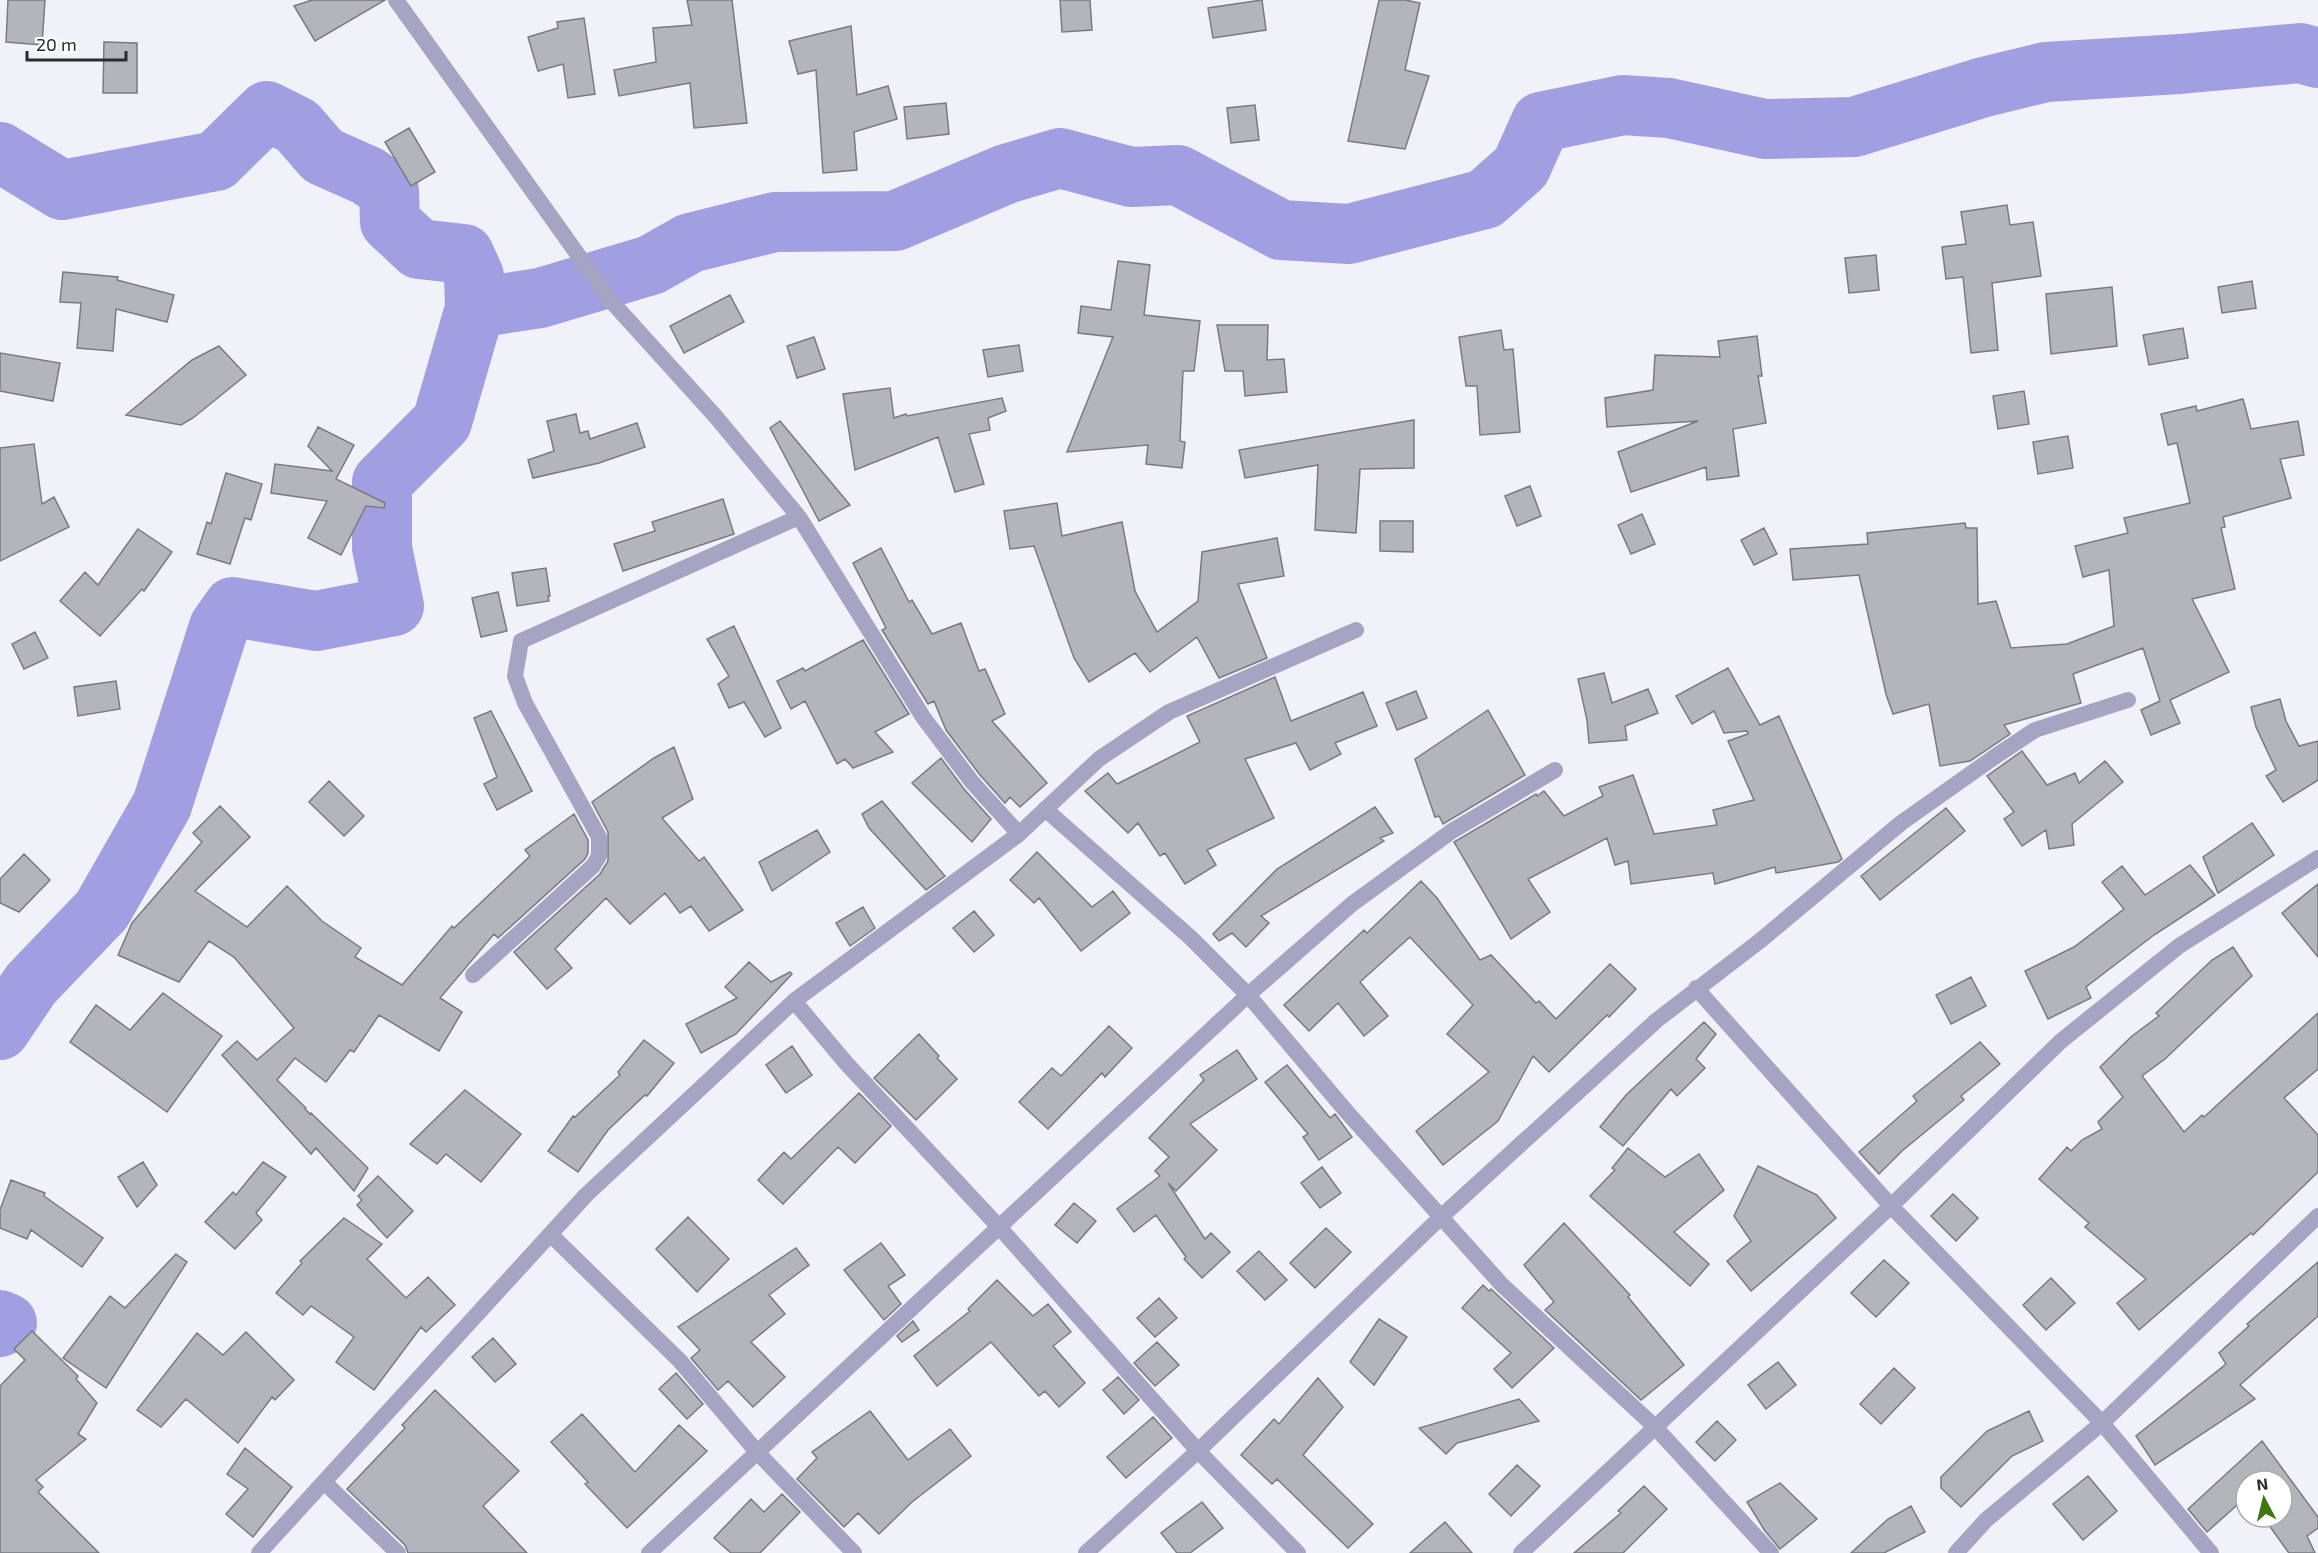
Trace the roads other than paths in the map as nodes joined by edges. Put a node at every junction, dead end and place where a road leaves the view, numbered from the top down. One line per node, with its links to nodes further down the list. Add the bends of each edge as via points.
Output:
1 (396, 0): 2 (street, via 611,301 716,417)
2 (799, 517): 7 (street, via 923,717 972,783); 9 (street, via 520,641 515,676 525,703 598,837 599,856 593,866)
3 (1356, 630): 6 (street, via 1169,712 1099,759)
4 (2128, 700): 10 (street, via 2035,730 1901,824 1761,940)
5 (1555, 770): 11 (street, via 1452,831 1352,904)
6 (1045, 809): 7 (street); 11 (street, via 1191,938)
7 (1019, 834): 12 (street)
8 (2318, 858): 13 (street, via 2179,946 2070,1034)
9 (473, 975)
10 (1696, 988): 13 (street); 14 (street)
11 (1248, 995): 14 (street); 16 (street)
12 (794, 1001): 16 (street, via 846,1063); 17 (street, via 586,1195)
13 (1891, 1206): 18 (street); 19 (street)
14 (1442, 1216): 19 (street, via 1502,1285); 20 (street)
15 (2318, 1216): 18 (street)
16 (1000, 1227): 20 (street); 21 (street)
17 (550, 1234): 21 (street, via 680,1361); 22 (street)
18 (2102, 1424): 31 (street, via 1986,1521); 32 (street)
19 (1654, 1426): 29 (street); 30 (street)
20 (1198, 1451): 27 (street); 28 (street)
21 (757, 1452): 25 (street); 26 (street)
22 (324, 1482): 23 (street); 24 (street)
23 (259, 1553)
24 (398, 1553)
25 (649, 1553)
26 (854, 1553)
27 (1086, 1553)
28 (1298, 1553)
29 (1521, 1553)
30 (1771, 1553)
31 (1956, 1553)
32 (2211, 1553)

